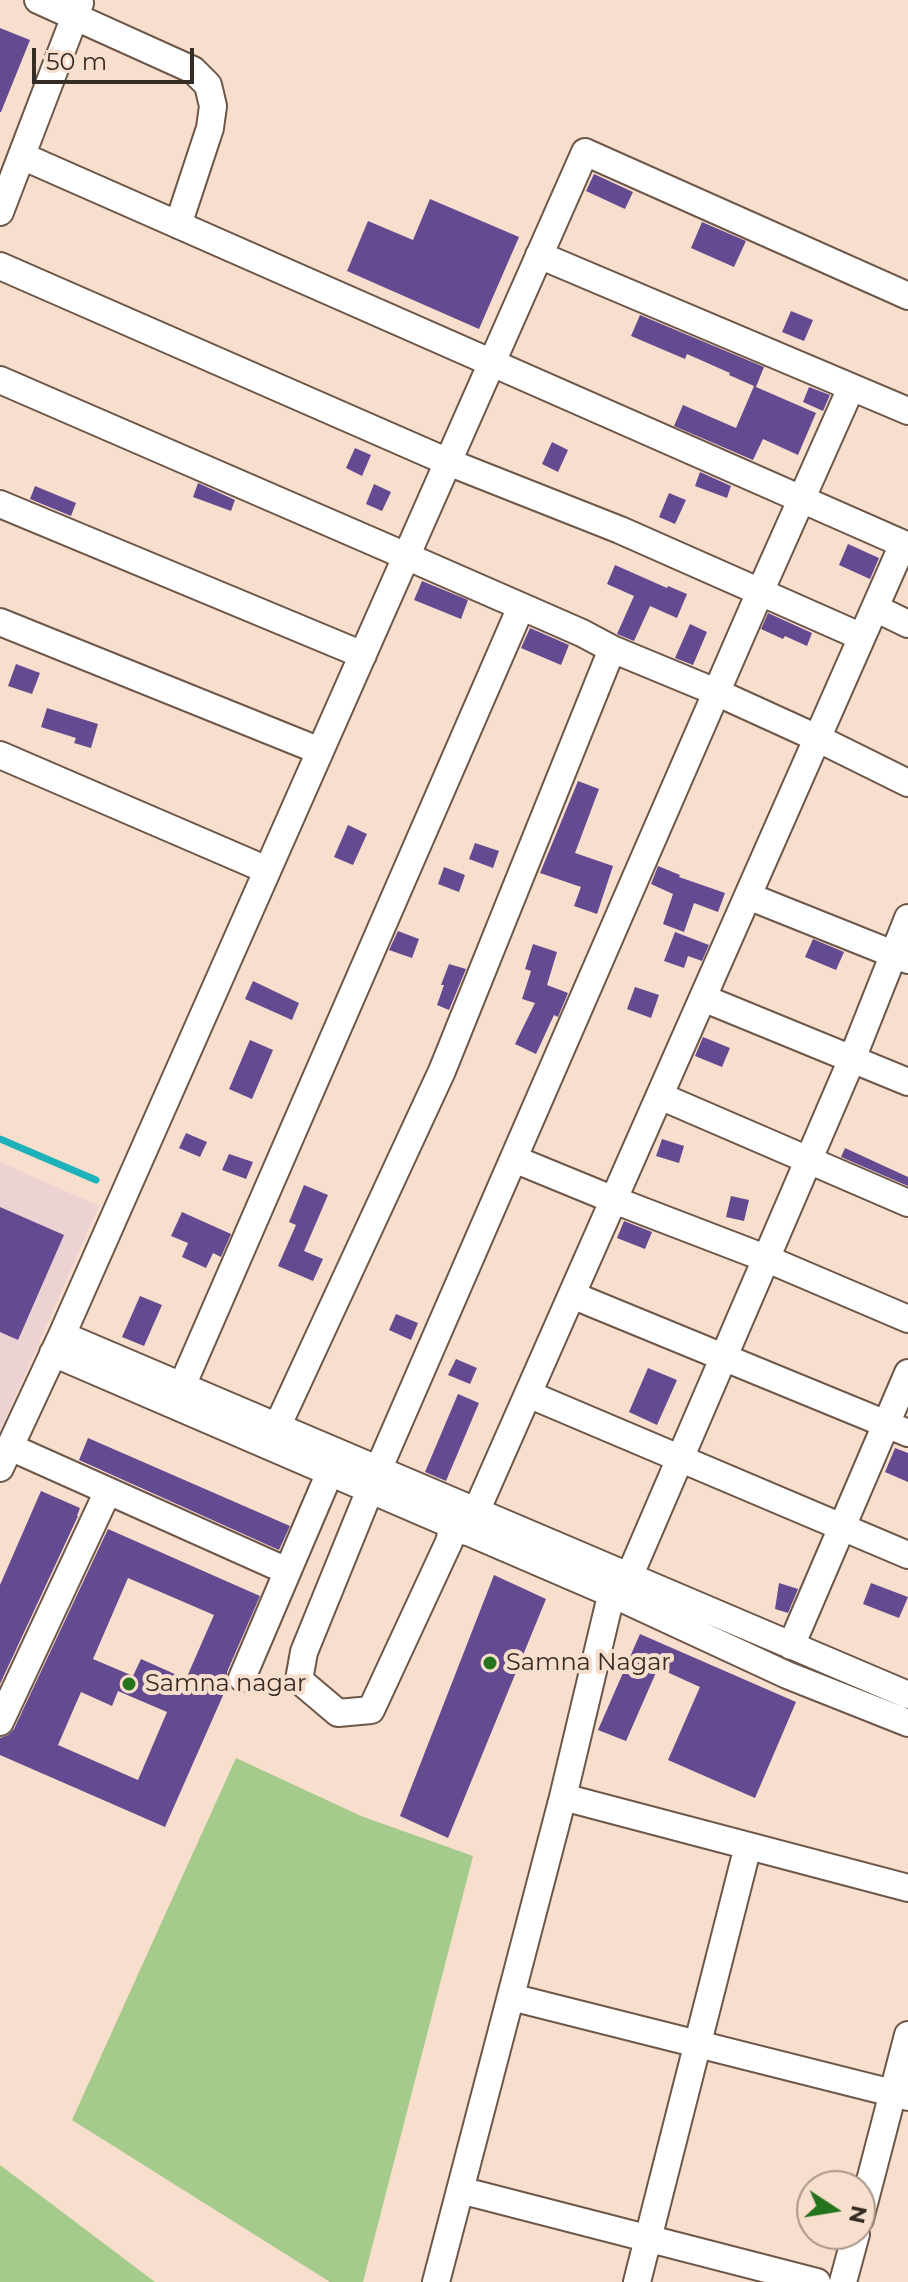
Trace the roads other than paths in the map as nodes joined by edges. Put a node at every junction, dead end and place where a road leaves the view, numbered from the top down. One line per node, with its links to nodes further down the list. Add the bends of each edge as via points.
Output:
1 (38, 0): 2 (street)
2 (78, 8): 3 (street); 5 (street, via 193,70 208,85 213,106 210,128)
3 (22, 156): 4 (street); 5 (street)
4 (0, 212)
5 (178, 225): 9 (street)
6 (539, 255): 8 (street, via 585,152); 9 (street); 11 (street)
7 (0, 266): 13 (street)
8 (908, 296)
9 (491, 364): 13 (street); 14 (street)
10 (0, 380): 17 (street)
11 (851, 388): 12 (street); 14 (street)
12 (908, 411)
13 (448, 462): 17 (street); 18 (street)
14 (802, 499): 16 (street); 18 (street)
15 (0, 504): 25 (street)
16 (905, 545): 20 (street)
17 (406, 556): 19 (street); 25 (street)
18 (760, 592): 23 (street); 26 (street)
19 (521, 607): 24 (street); 49 (street)
20 (875, 608): 22 (street); 23 (street)
21 (0, 622): 28 (street)
22 (908, 624)
23 (862, 637): 27 (street)
24 (612, 649): 26 (street); 51 (street, via 442,1071)
25 (363, 655): 28 (street)
26 (716, 692): 27 (street); 39 (street)
27 (817, 738): 30 (street); 32 (street)
28 (320, 751): 31 (street)
29 (0, 755): 31 (street)
30 (908, 783)
31 (267, 870): 46 (street)
32 (748, 896): 34 (street); 35 (street)
33 (908, 918): 34 (street)
34 (901, 957): 36 (street)
35 (703, 998): 36 (street); 38 (street)
36 (852, 1059): 37 (street); 40 (street)
37 (908, 1082)
38 (660, 1096): 40 (street); 41 (street)
39 (514, 1159): 41 (street); 56 (street)
40 (809, 1160): 42 (street); 43 (street)
41 (614, 1200): 43 (street); 44 (street)
42 (908, 1203)
43 (765, 1258): 45 (street); 47 (street)
44 (572, 1295): 47 (street); 50 (street)
45 (908, 1319)
46 (58, 1344): 49 (street); 53 (street); 55 (street)
47 (724, 1357): 52 (street); 54 (street)
48 (908, 1373): 52 (street)
49 (182, 1386): 51 (street)
50 (528, 1394): 54 (street); 58 (street)
51 (277, 1427): 56 (street)
52 (897, 1428): 59 (street)
53 (5, 1458): 57 (street)
54 (679, 1458): 59 (street); 62 (street)
55 (330, 1472): 56 (street); 61 (street)
56 (374, 1480): 58 (street); 58 (street, via 304,1652 299,1680 338,1713 371,1710 449,1542)
57 (108, 1491): 61 (street); 66 (street)
58 (466, 1523): 62 (street)
59 (842, 1527): 60 (street); 63 (street)
60 (908, 1555)
61 (287, 1571): 64 (street)
62 (619, 1581): 63 (street); 67 (street, via 787,1675); 68 (street)
63 (791, 1646): 65 (street)
64 (242, 1678)
65 (908, 1695)
66 (0, 1722)
67 (908, 1723)
68 (563, 1797): 69 (street); 71 (street)
69 (748, 1846): 70 (street); 73 (street)
70 (908, 1888)
71 (511, 1997): 73 (street); 76 (street)
72 (908, 2035): 74 (street)
73 (698, 2044): 74 (street); 77 (street)
74 (900, 2096): 75 (street)
75 (876, 2170)
76 (460, 2190): 77 (street); 79 (street)
77 (648, 2238): 80 (street); 81 (street)
78 (852, 2250): 82 (street)
79 (436, 2282)
80 (637, 2282)
81 (817, 2282)
82 (843, 2282)

